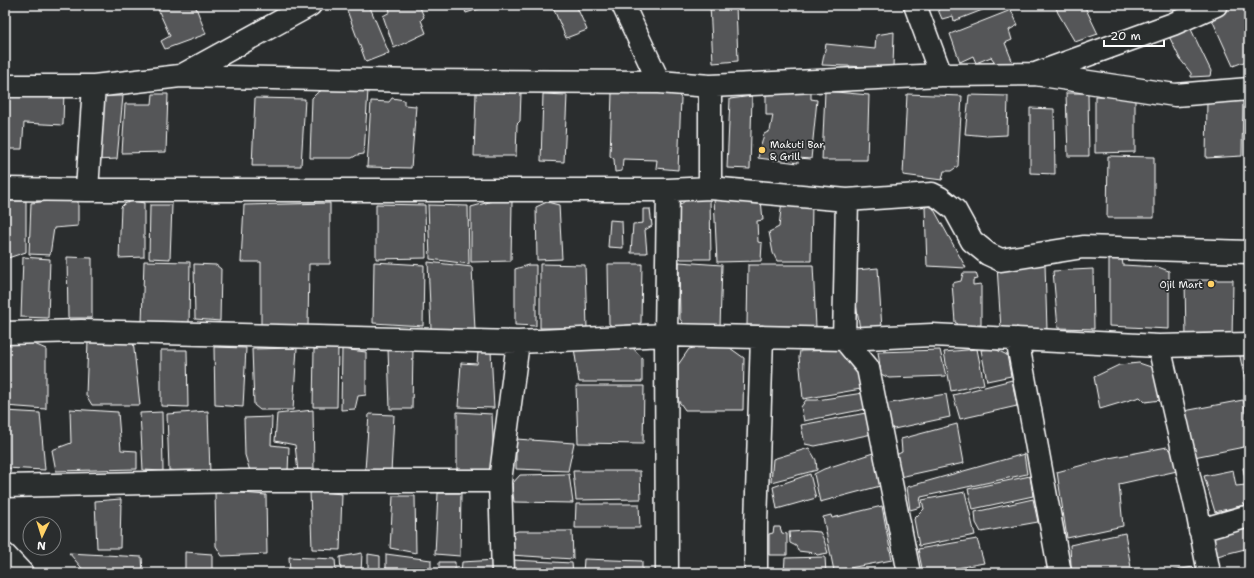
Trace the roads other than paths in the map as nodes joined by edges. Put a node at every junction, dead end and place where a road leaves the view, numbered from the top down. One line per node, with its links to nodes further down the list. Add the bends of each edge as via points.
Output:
1 (310, 5): 7 (street)
2 (623, 5): 8 (street)
3 (915, 5): 6 (street)
4 (1216, 5): 5 (street, via 1173,24)
5 (1035, 74): 6 (street); 12 (street, via 1175,94)
6 (941, 75): 11 (street)
7 (180, 76): 8 (street, via 417,81); 10 (street)
8 (659, 82): 11 (street)
9 (5, 86): 10 (street)
10 (94, 86): 15 (street)
11 (710, 86): 13 (street)
12 (1249, 89)
13 (710, 188): 16 (street); 17 (street)
14 (5, 189): 15 (street)
15 (86, 190): 16 (street)
16 (668, 190): 20 (street)
17 (847, 200): 18 (street, via 932,194 955,210 972,241 988,254 1001,260 1083,247); 22 (street)
18 (1249, 252)
19 (5, 333): 24 (street, via 81,331)
20 (666, 335): 21 (street); 24 (street); 34 (street)
21 (762, 337): 22 (street); 35 (street)
22 (844, 339): 23 (street, via 932,335); 36 (street, via 868,368)
23 (1017, 339): 26 (street); 37 (street)
24 (518, 342): 27 (street)
25 (1249, 344): 26 (street)
26 (1159, 346): 30 (street)
27 (500, 481): 28 (street, via 241,481); 33 (street)
28 (5, 486)
29 (1249, 516): 30 (street)
30 (1200, 530): 38 (street)
31 (5, 555): 32 (street)
32 (22, 573)
33 (503, 573)
34 (667, 573)
35 (756, 573)
36 (909, 573)
37 (1060, 573)
38 (1210, 573)

